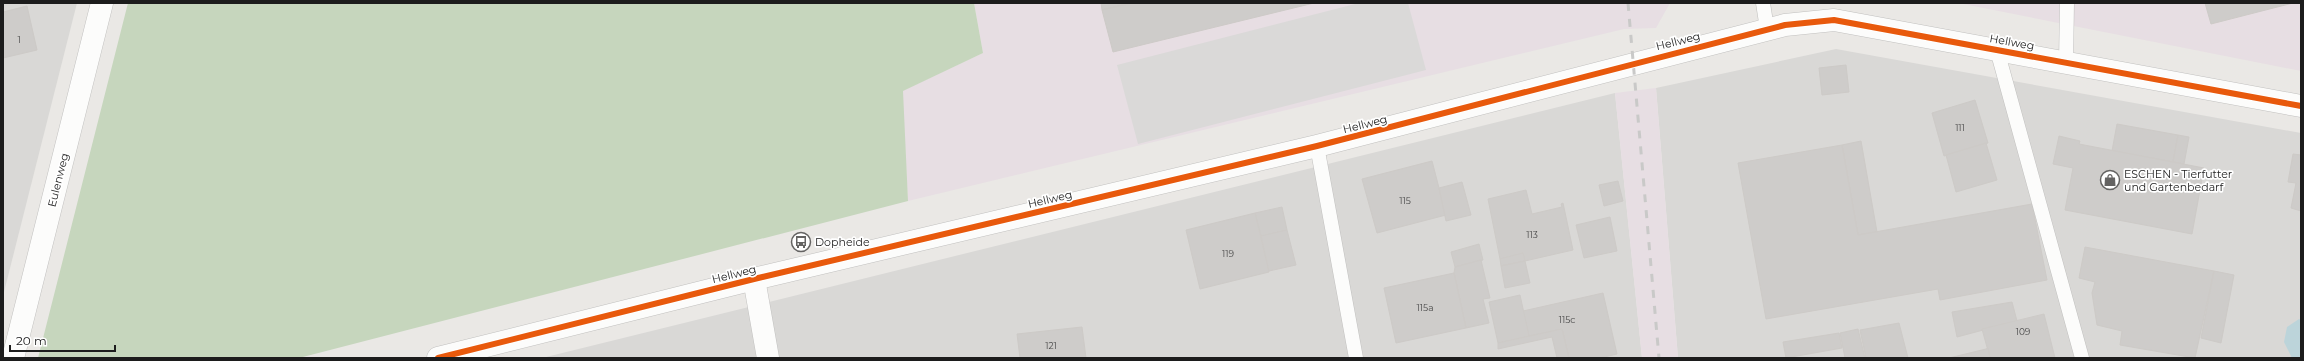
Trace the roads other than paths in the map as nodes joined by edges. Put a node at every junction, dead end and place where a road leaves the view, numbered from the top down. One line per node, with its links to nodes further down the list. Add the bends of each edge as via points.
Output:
1 (102, 3): 10 (street, Eulenweg)
2 (1763, 3): 4 (lane)
3 (2067, 3): 6 (lane)
4 (1767, 29): 5 (street, Hellweg, via 1785,24 1834,20); 8 (street, Hellweg)
5 (1997, 50): 6 (street, Hellweg); 14 (lane)
6 (2066, 62): 7 (street, Hellweg)
7 (2301, 106)
8 (1317, 146): 9 (street, Hellweg); 13 (lane)
9 (754, 279): 11 (street, Hellweg); 12 (street)
10 (13, 358)
11 (438, 358)
12 (768, 358)
13 (1356, 358)
14 (2082, 358)

